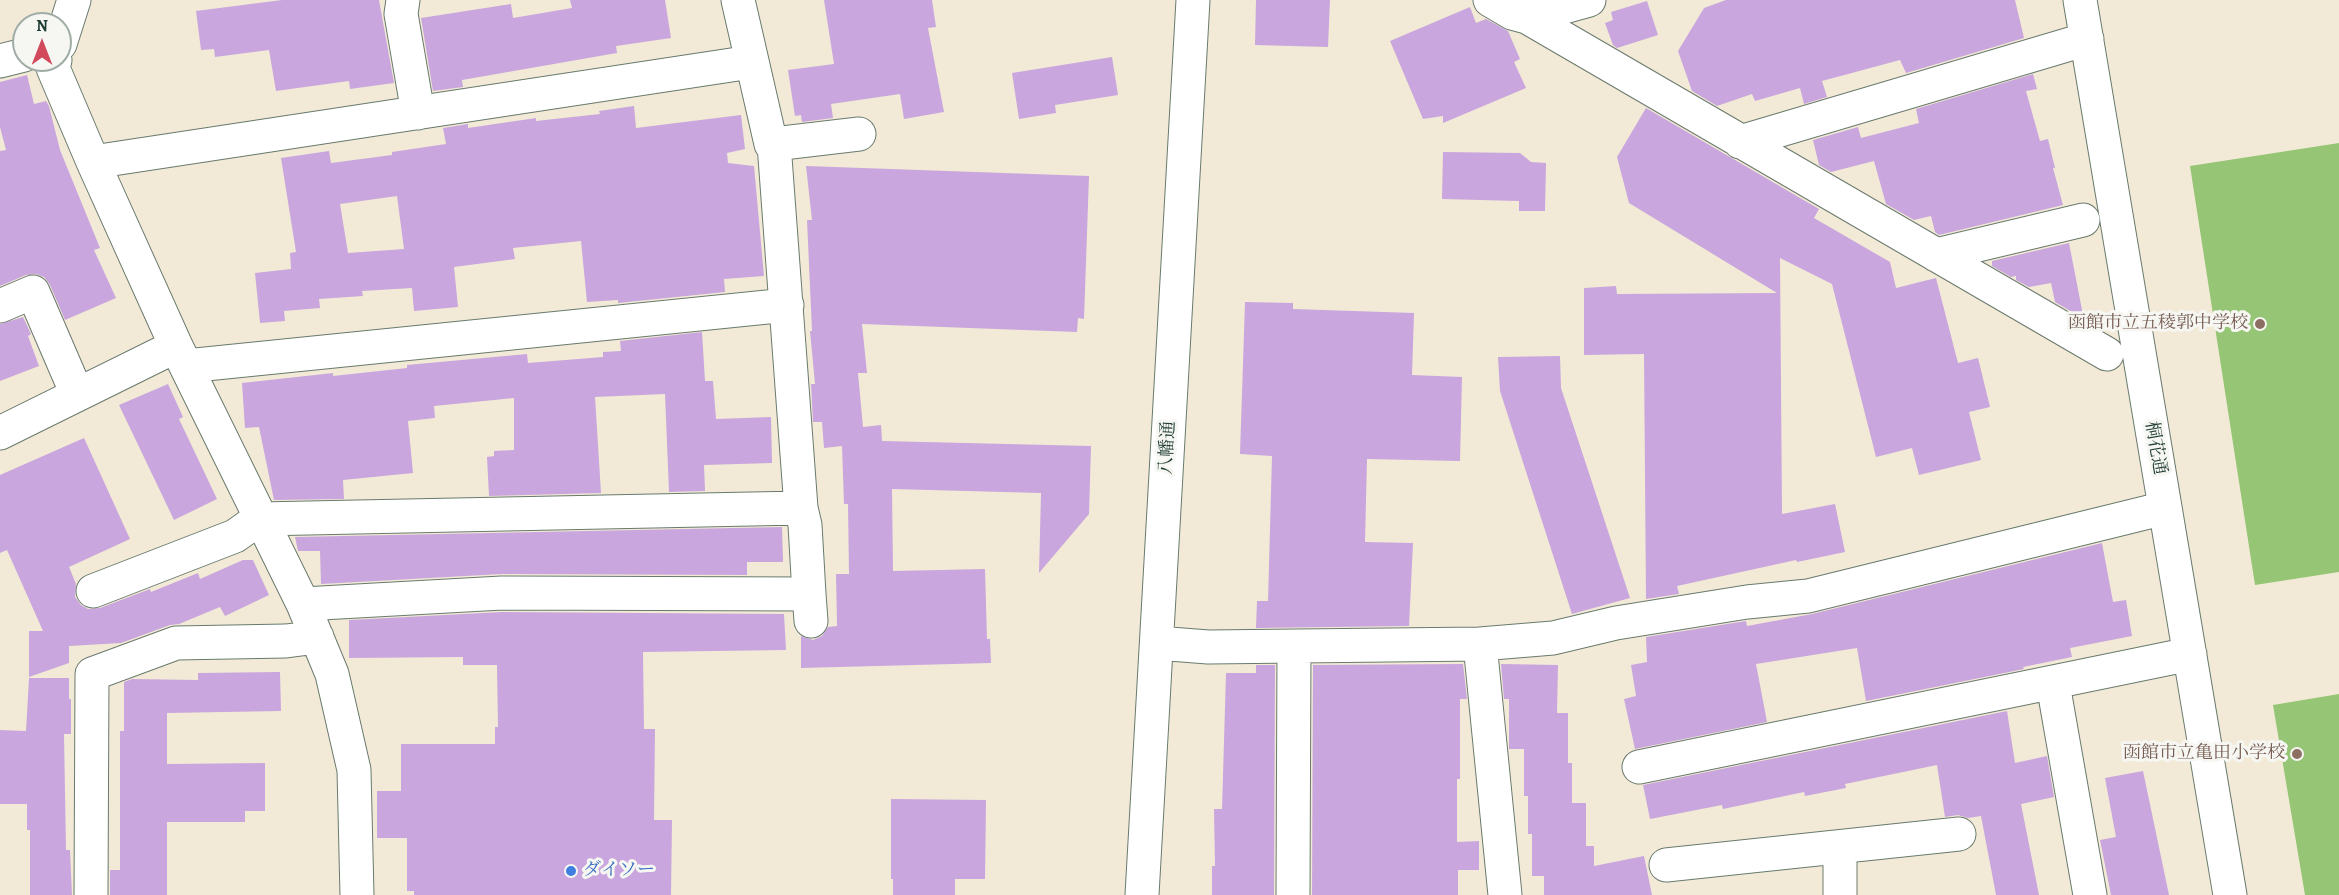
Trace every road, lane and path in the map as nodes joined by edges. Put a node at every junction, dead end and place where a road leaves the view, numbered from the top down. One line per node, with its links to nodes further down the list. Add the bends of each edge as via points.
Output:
1 (402, 0): 11 (street)
2 (738, 0): 9 (street)
3 (1193, 0): 30 (street, 八幡通)
4 (1490, 0): 7 (street)
5 (1589, 0): 7 (street)
6 (2080, 0): 8 (street, 桐花通)
7 (1527, 17): 13 (street)
8 (2087, 39): 13 (street); 25 (street, 桐花通)
9 (751, 62): 11 (street); 14 (street)
10 (55, 72): 15 (street)
11 (418, 113): 15 (street)
12 (859, 134): 14 (street)
13 (1740, 142): 17 (street)
14 (774, 144): 18 (street)
15 (93, 162): 21 (street)
16 (2083, 220): 17 (street)
17 (1936, 255): 20 (street)
18 (787, 305): 21 (street); 24 (street)
19 (0, 306): 22 (street, via 33,292)
20 (2108, 354)
21 (181, 356): 22 (street); 26 (street)
22 (77, 394): 23 (street)
23 (0, 433)
24 (801, 508): 26 (street); 28 (street, via 810,608 502,593)
25 (2165, 508): 31 (street, via 1808,596 1616,623 1553,638); 33 (street, 桐花通)
26 (259, 519): 27 (street, via 235,536); 28 (street)
27 (93, 591)
28 (303, 604): 29 (street)
29 (317, 637): 39 (street, via 176,643 92,674); 40 (street, via 332,674 354,770)
30 (1157, 643): 32 (street); 41 (street, 八幡通)
31 (1480, 644): 32 (street); 43 (street)
32 (1294, 647): 42 (street)
33 (2190, 654): 34 (street); 46 (street, 桐花通)
34 (2053, 684): 35 (street); 45 (street)
35 (1639, 767)
36 (1959, 834): 37 (street)
37 (1840, 847): 38 (street); 44 (street)
38 (1666, 865)
39 (91, 895)
40 (357, 895)
41 (1142, 895)
42 (1293, 895)
43 (1505, 895)
44 (1840, 895)
45 (2090, 895)
46 (2230, 895)

